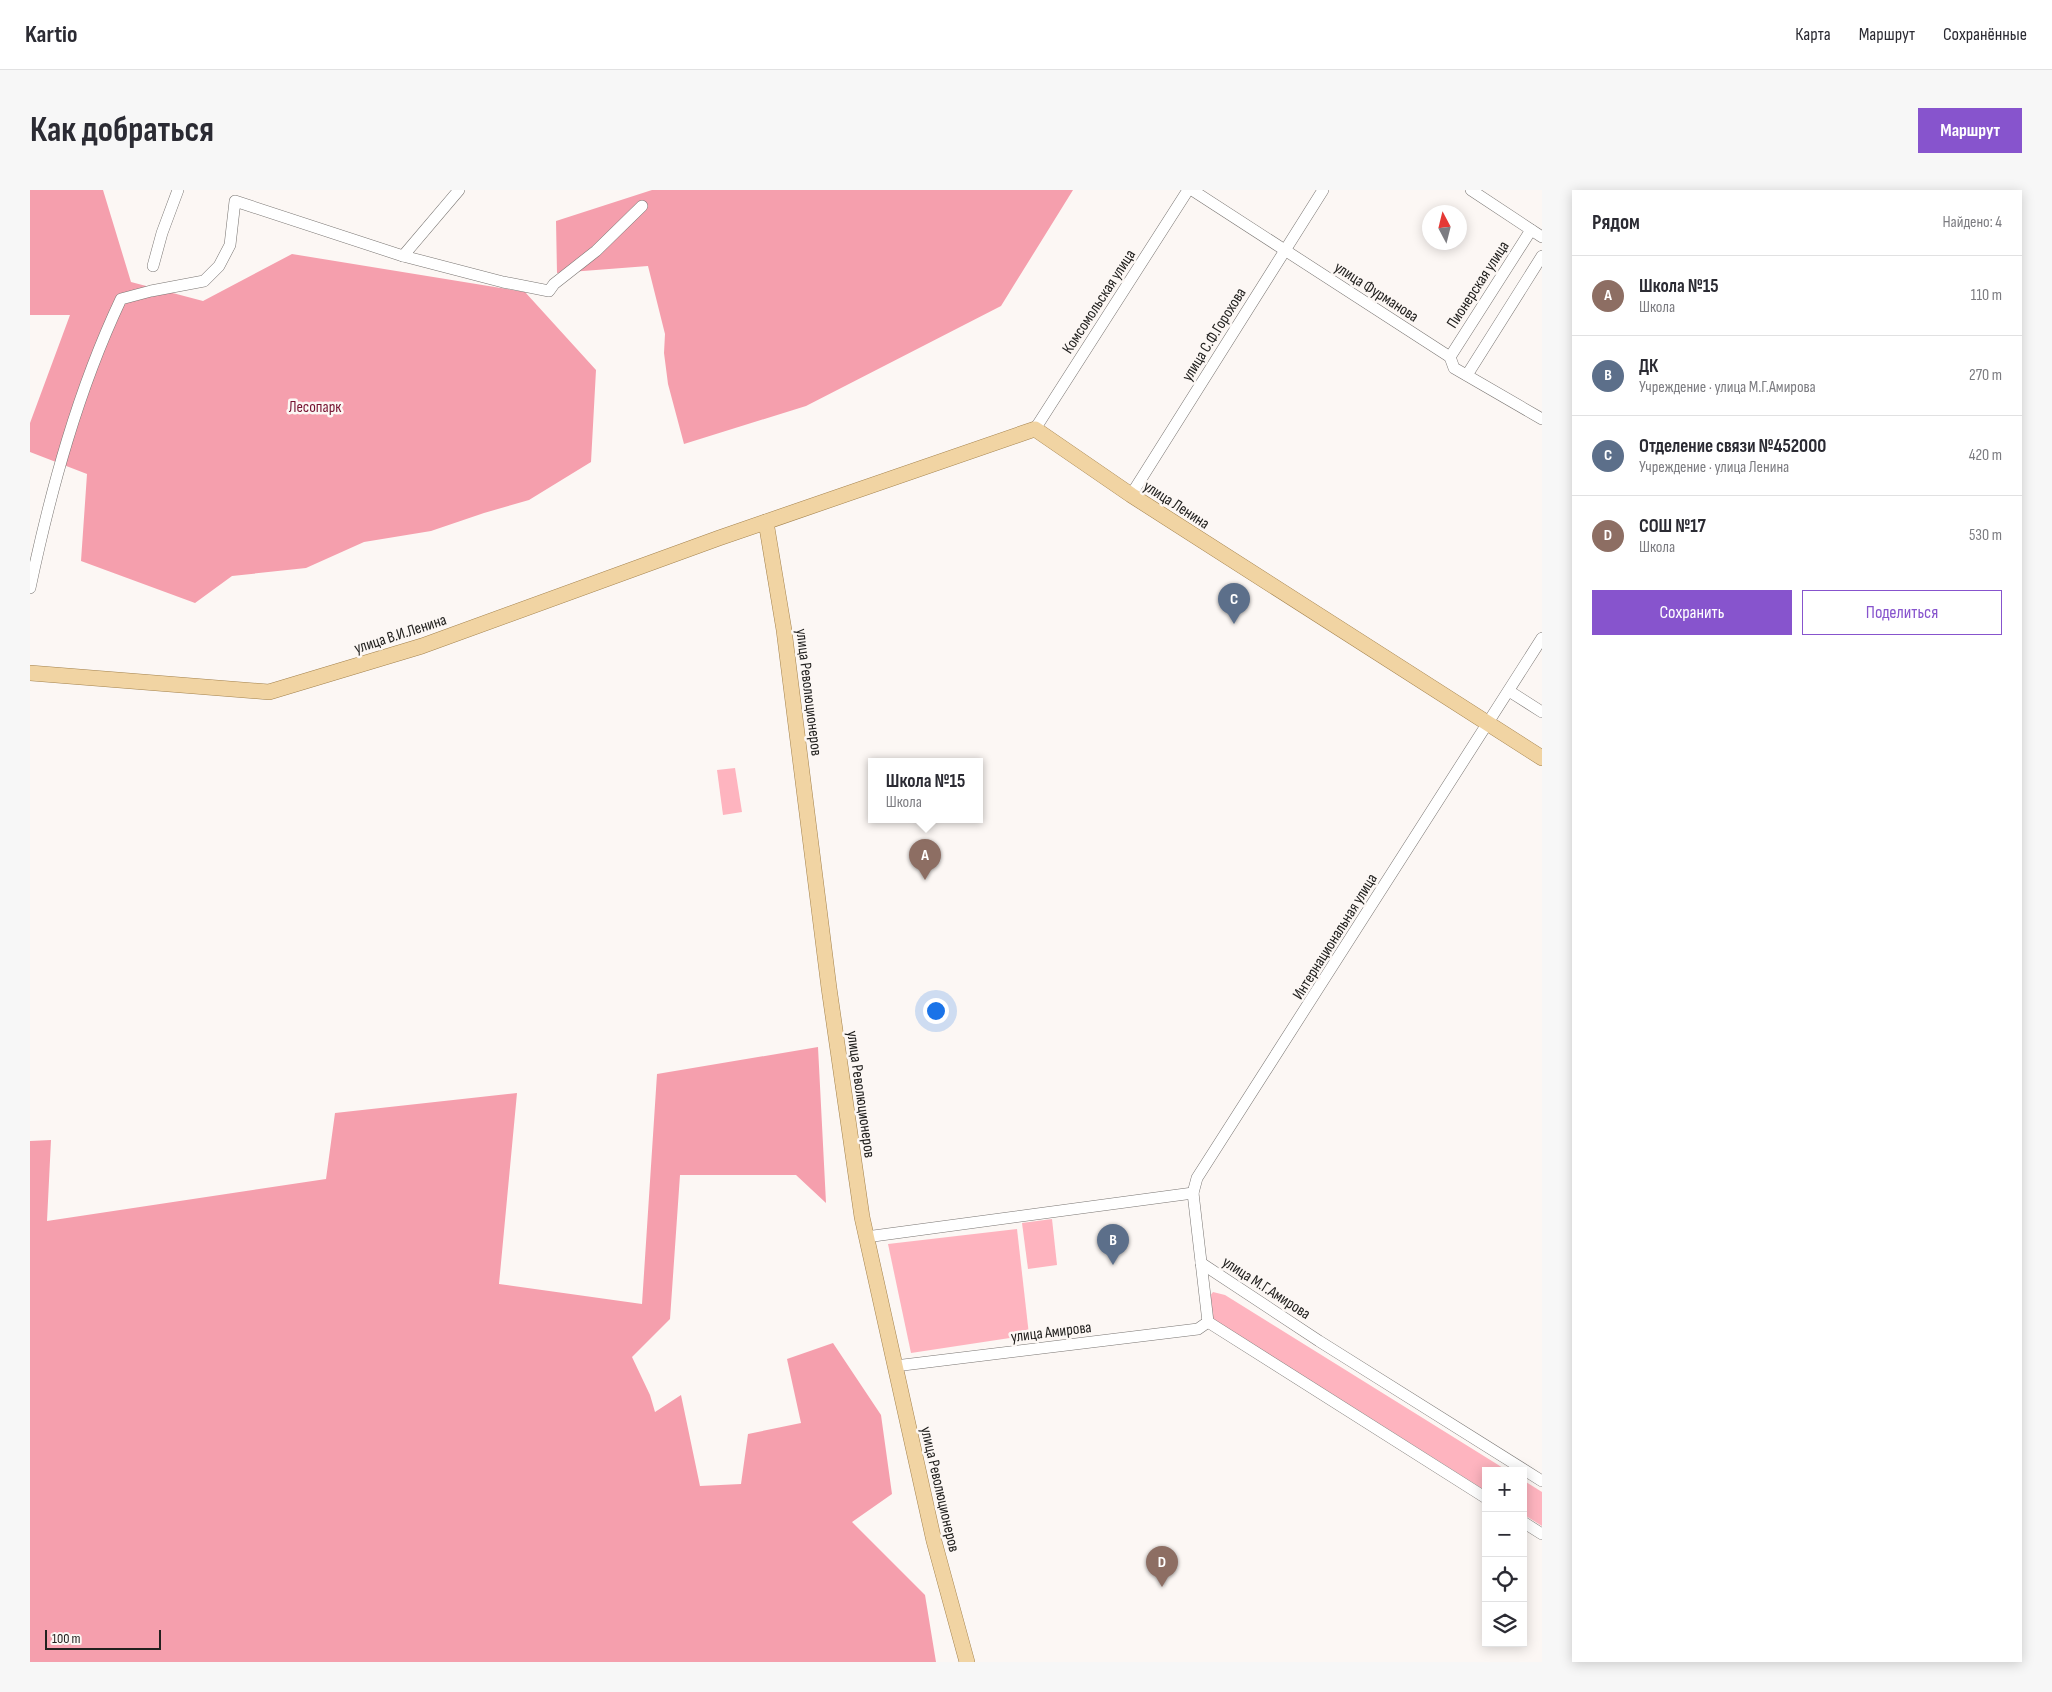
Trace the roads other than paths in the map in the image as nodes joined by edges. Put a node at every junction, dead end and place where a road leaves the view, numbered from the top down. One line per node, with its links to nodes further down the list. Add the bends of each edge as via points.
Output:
1 (178, 190): 12 (street)
2 (459, 190): 10 (street)
3 (1190, 190): 9 (street, улица Фурманова); 16 (street, Комсомольская улица)
4 (1323, 190): 9 (street, улица С.Ф.Горохова)
5 (1471, 190): 8 (street)
6 (236, 196): 10 (street); 19 (street, via 230,245 219,266 204,281 121,299 102,341 68,441)
7 (642, 206): 10 (street, via 549,291)
8 (1539, 234): 13 (street, Пионерская улица)
9 (1284, 251): 13 (street, улица Фурманова); 17 (street, улица С.Ф.Горохова)
10 (404, 256)
11 (1542, 256): 14 (street)
12 (153, 266)
13 (1450, 357): 14 (street, улица Фурманова, via 1454,368)
14 (1467, 375): 15 (street, улица Фурманова)
15 (1542, 419)
16 (1035, 429): 17 (main road, улица Ленина); 18 (main road)
17 (1130, 496): 24 (main road, улица Ленина)
18 (766, 522): 21 (main road, улица В.И.Ленина, via 422,646 269,692); 27 (main road, улица Революционеров, via 784,630 829,988)
19 (30, 588)
20 (1542, 638): 22 (street, Интернациональная улица)
21 (30, 673)
22 (1509, 691): 23 (street); 24 (street, Интернациональная улица)
23 (1542, 712)
24 (1488, 723): 25 (main road, улица Ленина); 26 (street, Интернациональная улица, via 1198,1178)
25 (1542, 758)
26 (1193, 1193): 27 (street); 28 (street)
27 (866, 1237): 30 (main road, улица Революционеров)
28 (1201, 1263): 29 (street, улица М.Г.Амирова); 31 (street, улица М.Г.Амирова)
29 (1208, 1322): 30 (street, улица Амирова, via 1198,1329); 32 (street)
30 (895, 1366): 35 (main road, улица Революционеров, via 934,1541)
31 (1542, 1481)
32 (1482, 1495)
33 (1527, 1525): 34 (street)
34 (1542, 1534)
35 (967, 1662)

